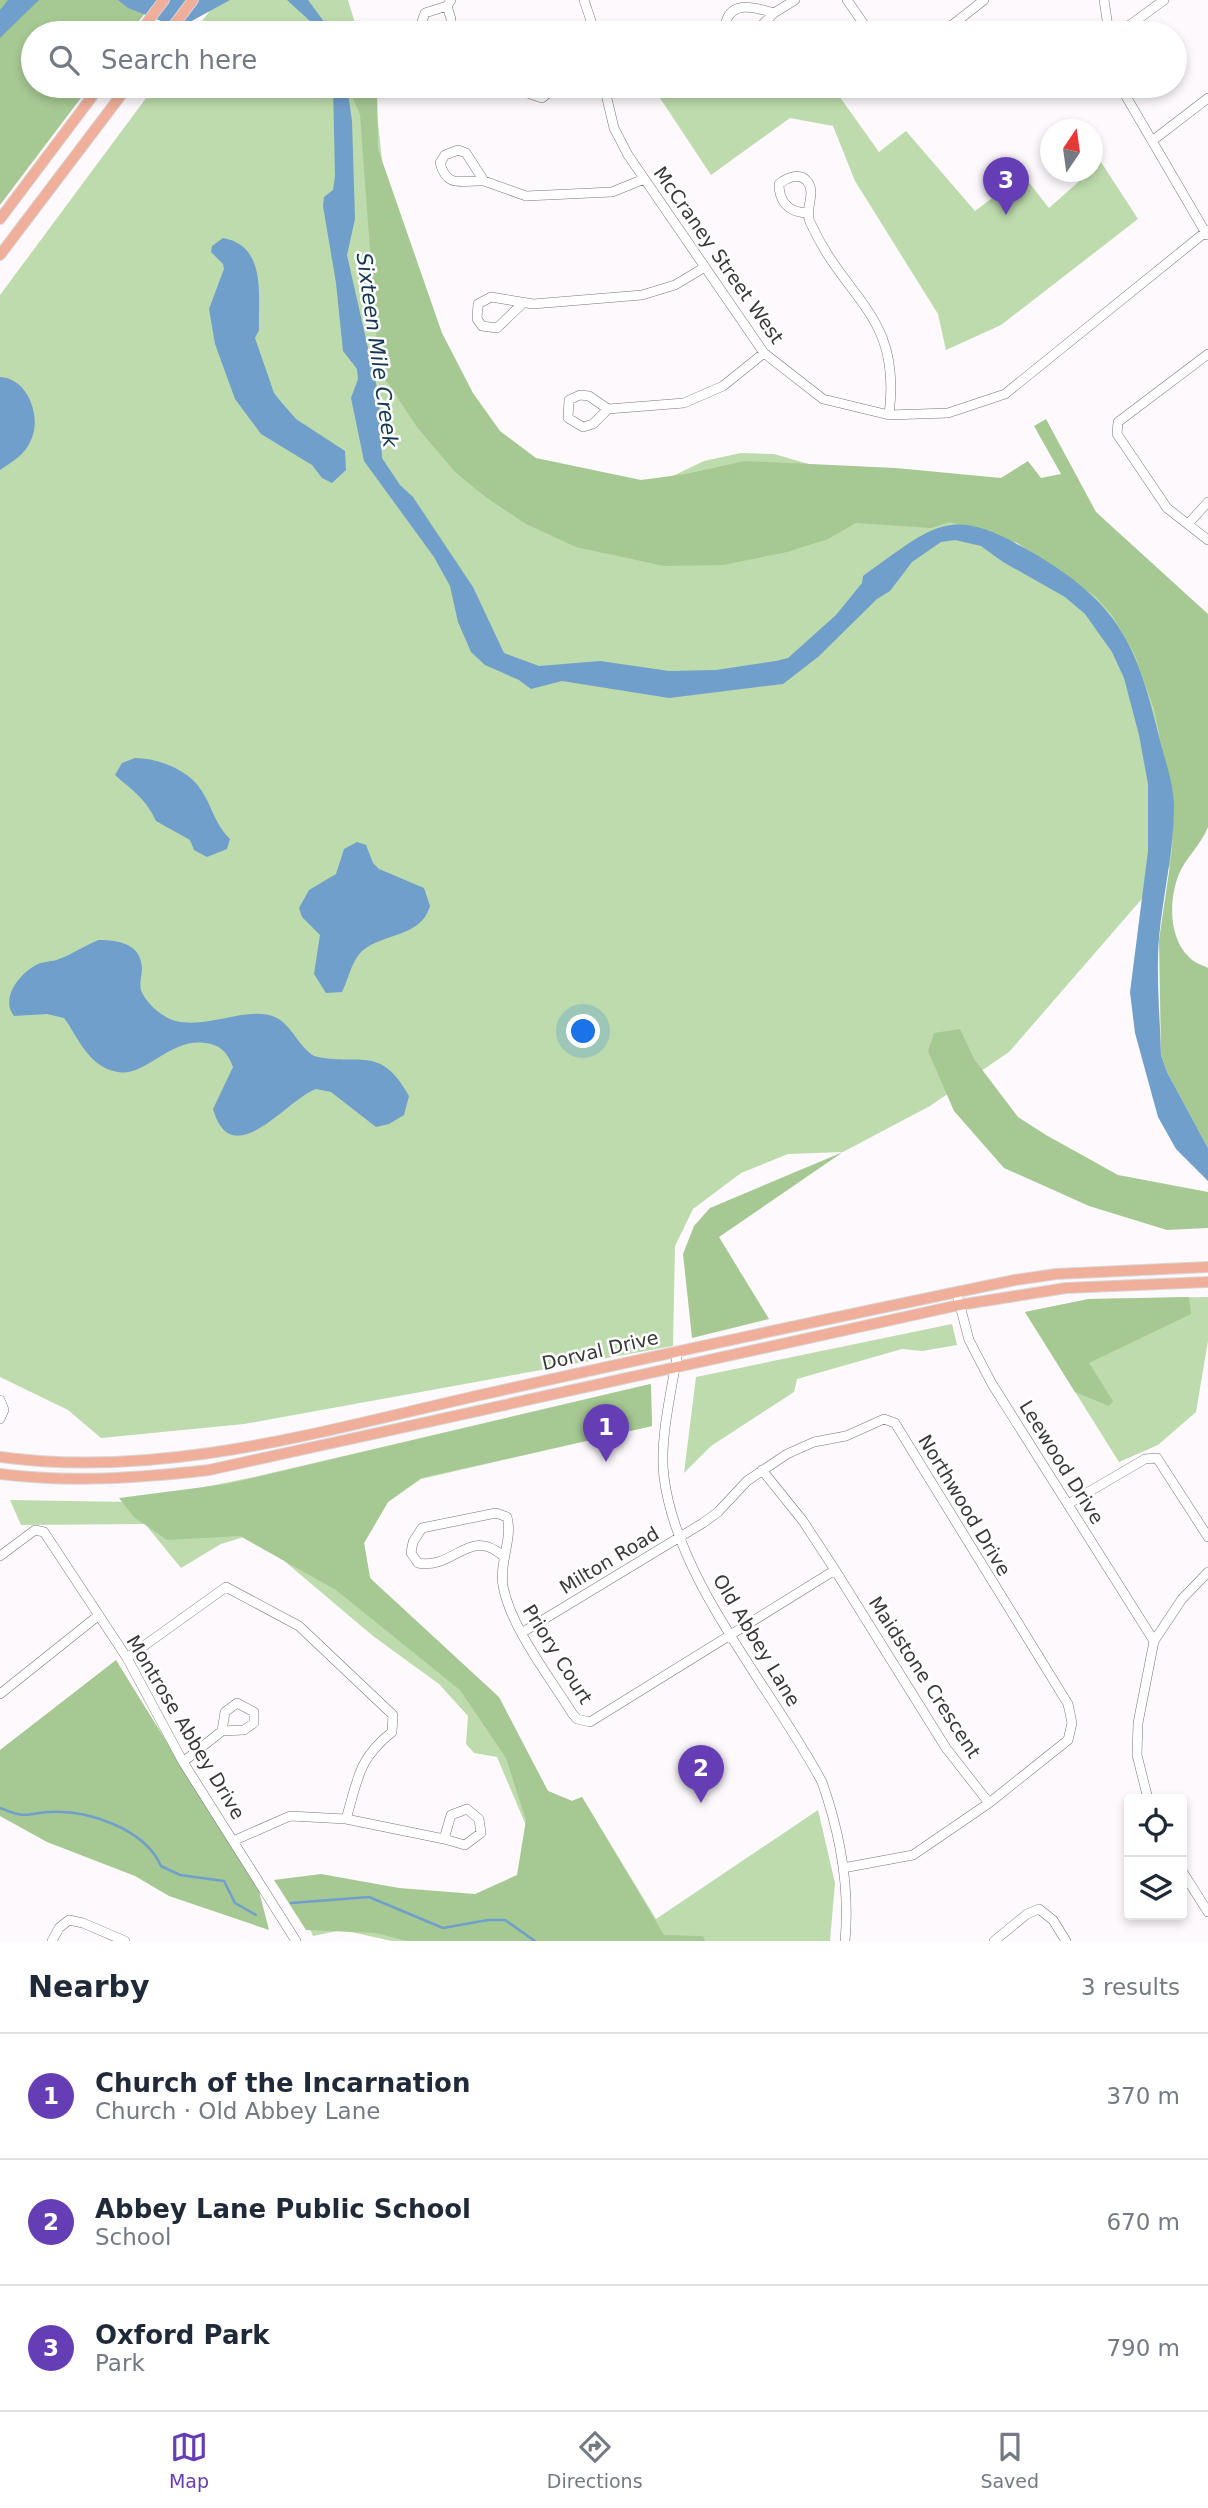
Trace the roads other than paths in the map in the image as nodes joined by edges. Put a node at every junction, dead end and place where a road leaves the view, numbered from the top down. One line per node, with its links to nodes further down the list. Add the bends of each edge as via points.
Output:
1 (164, 0): 11 (main road)
2 (193, 0): 12 (main road)
3 (584, 0): 15 (street)
4 (795, 0): 10 (street)
5 (847, 0): 18 (street)
6 (984, 0): 19 (street)
7 (1104, 0): 20 (street)
8 (1164, 0): 21 (street)
9 (449, 3): 13 (street, via 425,13); 14 (street)
10 (774, 13): 16 (street, via 746,4 734,7); 17 (street)
11 (148, 21)
12 (177, 21)
13 (422, 21)
14 (450, 21)
15 (591, 21)
16 (726, 21)
17 (766, 21)
18 (862, 21)
19 (957, 21)
20 (1107, 21)
21 (1135, 21)
22 (91, 98): 31 (main road)
23 (119, 98): 33 (main road)
24 (607, 98): 28 (street, McCraney Street West, via 614,128)
25 (1127, 98): 27 (street)
26 (1208, 98): 27 (street)
27 (1153, 141): 32 (street)
28 (644, 180): 29 (street, via 612,192 526,196); 34 (street, McCraney Street West)
29 (484, 181): 29 (street, via 451,181 443,175 440,163 451,150 466,153)
30 (806, 213): 30 (street, via 809,184 804,178 785,179 779,184 779,196 787,207); 39 (street, via 817,238 887,342 892,391)
31 (1, 218)
32 (1207, 233): 39 (street, McCraney Street West, via 1005,394 948,413)
33 (0, 255)
34 (705, 267): 35 (street, via 675,285 642,295); 36 (street, McCraney Street West)
35 (522, 304): 35 (street, via 497,328 482,326 477,320 478,304 484,299)
36 (764, 353): 38 (street, via 723,386 684,403); 39 (street, McCraney Street West, via 823,399)
37 (1208, 354): 41 (street, via 1118,422 1117,434 1167,508)
38 (608, 409): 38 (street, via 580,395 569,400 567,410 568,418 583,427)
39 (889, 415)
40 (1208, 502): 41 (street)
41 (1188, 524): 42 (street)
42 (1208, 540)
43 (1208, 1267): 45 (main road, Dorval Drive, via 1056,1274)
44 (1208, 1282): 46 (main road, Dorval Drive, via 1066,1288)
45 (957, 1292): 46 (street, Leewood Drive); 47 (main road, Dorval Drive)
46 (959, 1305): 48 (main road, Dorval Drive); 54 (street, Leewood Drive, via 969,1340 992,1384)
47 (678, 1351): 48 (street, Old Abbey Lane); 51 (main road, Dorval Drive, via 215,1454 119,1464)
48 (676, 1367): 53 (main road, Dorval Drive, via 209,1470 116,1479); 55 (street, Old Abbey Lane, via 663,1475)
49 (0, 1400): 50 (street, via 4,1410)
50 (0, 1419)
51 (0, 1458)
52 (762, 1471): 55 (street, Northwood Drive, via 718,1512); 59 (street, Maidstone Crescent); 70 (street, Northwood Drive, via 808,1444 846,1436 884,1419 895,1423 1068,1704 1072,1723 1068,1740)
53 (0, 1474)
54 (1068, 1504): 56 (street, via 1145,1459 1157,1458); 64 (street, Leewood Drive)
55 (678, 1538): 62 (street, Milton Road); 63 (street, Old Abbey Lane)
56 (1208, 1538)
57 (0, 1556): 61 (street, Montrose Abbey Drive, via 35,1530 44,1532)
58 (503, 1556): 58 (street, Priory Court, via 480,1544 430,1565 418,1563 411,1553 422,1528 496,1513 507,1517 510,1528); 62 (street, Priory Court, via 502,1583 509,1610)
59 (835, 1570): 63 (street); 70 (street, Maidstone Crescent, via 946,1748)
60 (1208, 1572): 64 (street, via 1182,1599)
61 (99, 1615): 65 (street, Montrose Abbey Drive); 66 (street)
62 (523, 1632): 63 (street, Priory Court, via 572,1713 590,1722)
63 (730, 1632): 74 (street, Old Abbey Lane, via 822,1782 835,1819)
64 (1154, 1641): 69 (street, via 1138,1723 1138,1755)
65 (127, 1658): 68 (street, Montrose Abbey Drive); 71 (street, via 226,1587 299,1626 393,1715 392,1732 371,1749 362,1764)
66 (0, 1694)
67 (222, 1731): 68 (street)
68 (183, 1762): 73 (street, Montrose Abbey Drive)
69 (1148, 1794)
70 (989, 1803): 74 (street, via 913,1855)
71 (346, 1819): 72 (street); 73 (street, via 290,1816)
72 (444, 1839): 72 (street, via 465,1844 481,1833 479,1819 467,1810 458,1810 451,1815)
73 (233, 1841): 79 (street, Montrose Abbey Drive)
74 (843, 1868): 80 (street, Old Abbey Lane)
75 (1187, 1879): 76 (street)
76 (1208, 1912)
77 (52, 1941): 78 (street, via 69,1920)
78 (125, 1941)
79 (296, 1941)
80 (845, 1941)
81 (994, 1941): 82 (street, via 1039,1909 1054,1920)
82 (1066, 1941)

